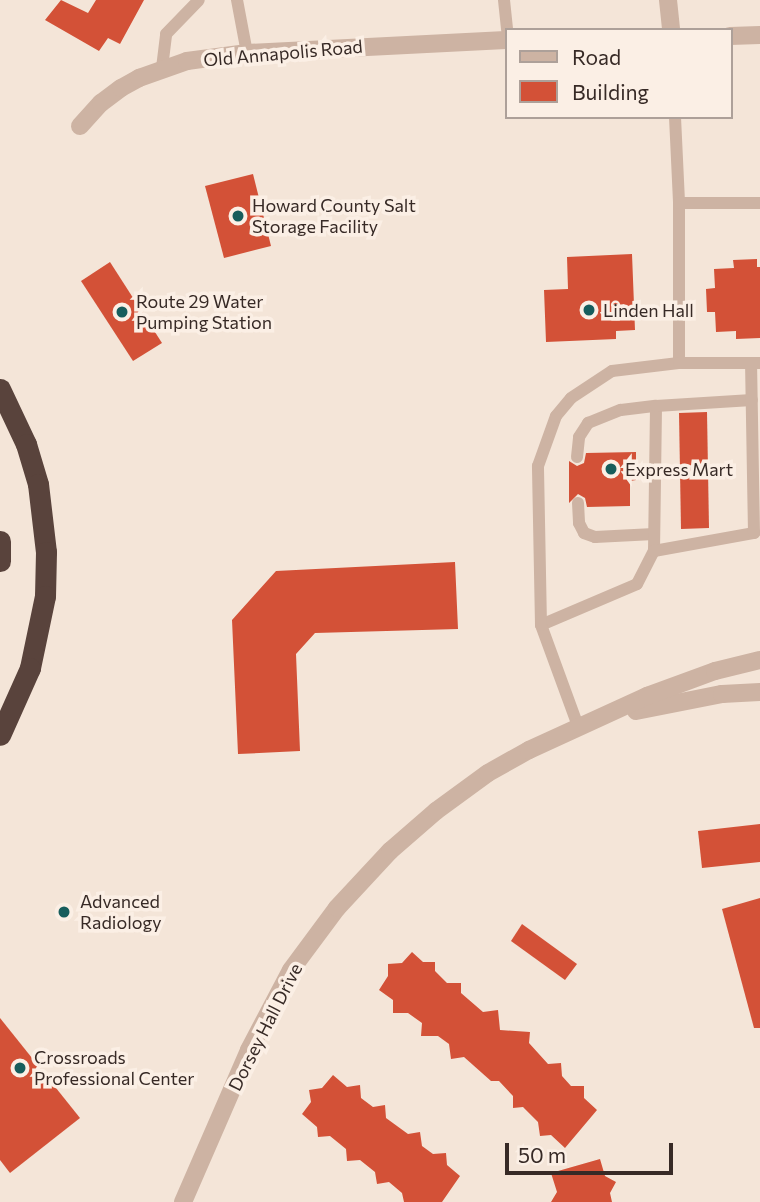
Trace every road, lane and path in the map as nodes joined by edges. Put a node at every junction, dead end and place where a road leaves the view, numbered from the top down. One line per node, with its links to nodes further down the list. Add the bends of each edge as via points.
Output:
1 (199, 0): 11 (lane, via 166,34)
2 (237, 0): 10 (lane)
3 (504, 0): 5 (lane)
4 (668, 0): 6 (street)
5 (507, 28)
6 (671, 28)
7 (760, 35): 8 (street)
8 (732, 36)
9 (504, 40): 10 (street, Old Annapolis Road)
10 (247, 53): 11 (street, Old Annapolis Road)
11 (162, 68): 13 (street, Old Annapolis Road, via 111,95)
12 (675, 119): 14 (lane)
13 (80, 126)
14 (679, 203): 15 (lane); 16 (lane)
15 (760, 203)
16 (679, 363): 17 (lane); 28 (lane, via 612,371 570,398 556,416 538,466)
17 (756, 363): 19 (lane)
18 (0, 389): 32 (highway, via 26,444 38,484 46,552 45,596 33,655)
19 (752, 400): 20 (lane); 22 (lane)
20 (656, 406): 21 (lane, via 621,410 588,423 579,437); 24 (lane)
21 (576, 457)
22 (757, 466): 26 (lane, via 754,533)
23 (578, 503): 24 (lane, via 584,533 596,537)
24 (654, 534): 26 (lane)
25 (0, 541): 27 (highway)
26 (654, 551): 28 (lane, via 637,584)
27 (0, 561)
28 (541, 625): 31 (lane)
29 (760, 660): 31 (street, Dorsey Hall Drive, via 715,671)
30 (760, 691): 31 (street, Dorsey Hall Drive, via 652,706)
31 (578, 726): 33 (street, Dorsey Hall Drive, via 488,773 436,811 390,851 337,908 291,970 249,1050)
32 (0, 735)
33 (183, 1202)

